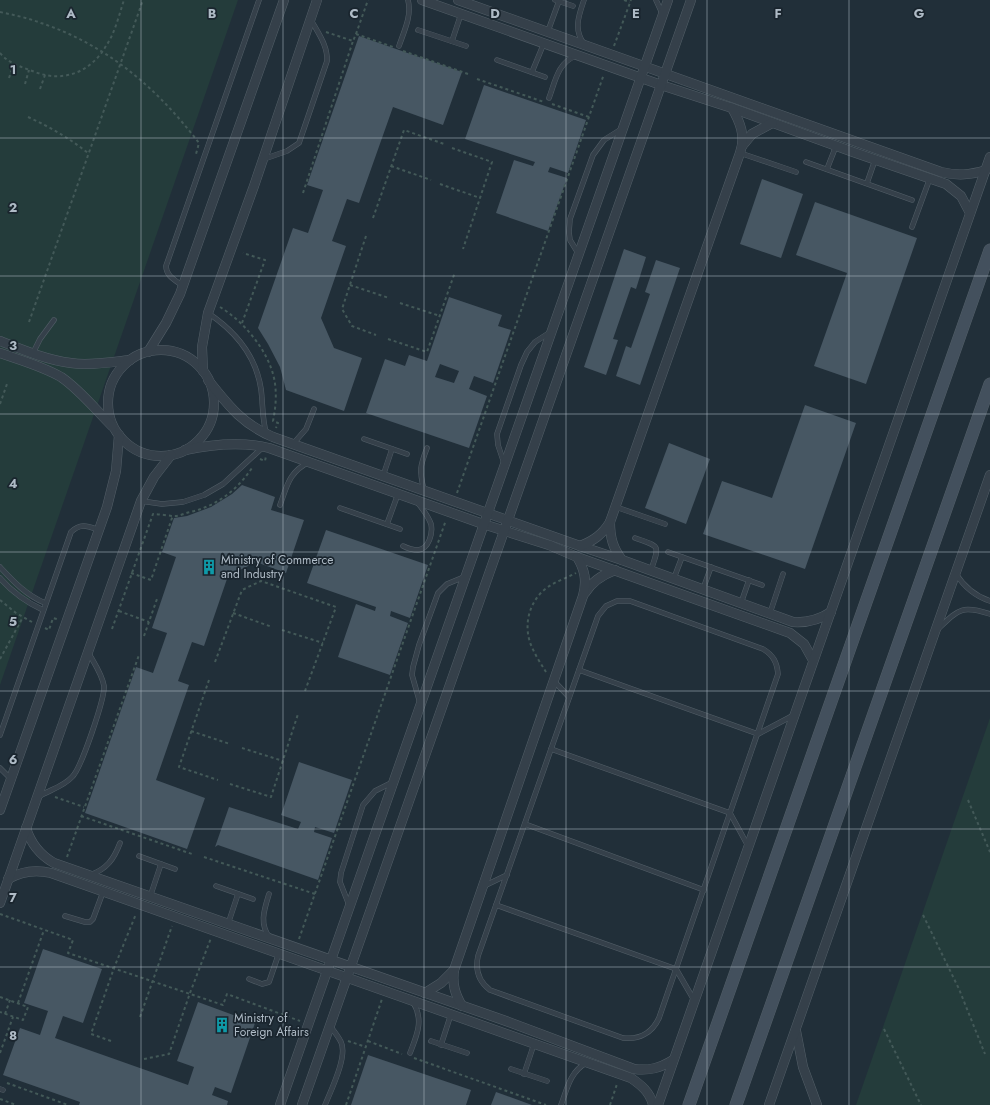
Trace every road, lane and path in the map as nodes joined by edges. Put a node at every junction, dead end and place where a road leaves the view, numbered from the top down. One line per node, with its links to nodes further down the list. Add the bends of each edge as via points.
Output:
1 (124, 0): 32 (path)
2 (143, 0): 38 (path)
3 (259, 0): 71 (lane)
4 (284, 0): 92 (street)
5 (317, 0): 21 (street)
6 (368, 0): 25 (path)
7 (408, 0): 31 (lane, via 409,18)
8 (422, 0): 19 (street)
9 (584, 0): 29 (lane, via 577,28)
10 (624, 0): 16 (path)
11 (656, 0): 20 (lane)
12 (668, 0): 20 (street)
13 (691, 0): 44 (street)
14 (463, 1): 24 (street)
15 (557, 1): 17 (lane); 24 (lane)
16 (630, 1): 35 (path)
17 (573, 6)
18 (0, 12): 32 (path, via 58,29)
19 (461, 14): 27 (lane); 28 (street)
20 (663, 14): 40 (street)
21 (310, 18): 22 (lane); 67 (street)
22 (316, 29): 26 (path); 67 (lane, via 328,54 300,143)
23 (418, 30): 27 (lane)
24 (548, 32): 29 (street)
25 (356, 34): 26 (path); 31 (path)
26 (353, 41): 79 (path)
27 (452, 41): 30 (lane)
28 (544, 43): 34 (street); 42 (lane)
29 (584, 45): 35 (street)
30 (466, 46)
31 (398, 48): 43 (path)
32 (102, 52): 38 (path); 45 (path, via 85,69 66,76)
33 (0, 53): 37 (path)
34 (578, 55): 39 (street); 53 (lane, via 562,65)
35 (611, 55): 40 (street)
36 (497, 60): 42 (lane)
37 (14, 64): 41 (path); 48 (path)
38 (120, 64): 65 (path); 71 (path, via 174,110 199,142 193,165)
39 (607, 65): 47 (street); 58 (path)
40 (644, 67): 44 (street); 47 (street)
41 (29, 70): 45 (path); 50 (path)
42 (532, 72): 46 (lane)
43 (468, 74)
44 (665, 74): 51 (street); 73 (street, via 941,172 958,176)
45 (45, 75): 52 (path)
46 (545, 77)
47 (640, 77): 51 (street); 60 (street)
48 (9, 78)
49 (477, 79): 54 (path)
50 (25, 84)
51 (661, 85): 56 (street); 139 (street)
52 (40, 89)
53 (549, 98)
54 (544, 102)
55 (552, 104): 58 (path)
56 (732, 108): 59 (street); 64 (street, via 740,123 743,138)
57 (28, 117): 65 (path, via 67,137)
58 (589, 117): 132 (path)
59 (772, 123): 62 (street); 64 (street, via 752,134)
60 (622, 130): 89 (street); 89 (lane, via 604,140 590,162 570,219 570,240)
61 (444, 144): 70 (path, via 404,130)
62 (836, 146): 68 (street); 72 (lane)
63 (452, 148): 80 (path, via 492,162)
64 (741, 149): 74 (lane); 134 (street)
65 (88, 154): 98 (path)
66 (990, 157): 73 (street)
67 (262, 160): 95 (street)
68 (875, 160): 75 (street); 77 (lane)
69 (806, 162): 72 (lane)
70 (391, 166): 76 (path); 83 (path)
71 (200, 167): 92 (lane, via 166,266 169,275)
72 (827, 169): 77 (lane)
73 (986, 170): 82 (street)
74 (796, 172)
75 (930, 178): 82 (street, via 946,184 961,196); 84 (lane)
76 (431, 180)
77 (866, 183): 81 (lane)
78 (440, 184): 80 (path)
79 (303, 193)
80 (480, 198): 86 (path)
81 (912, 200)
82 (970, 213): 176 (street)
83 (373, 218)
84 (912, 227)
85 (366, 236): 91 (path)
86 (463, 249)
87 (990, 250): 315 (main road)
88 (243, 253): 99 (path, via 265,260)
89 (578, 253): 100 (street)
90 (456, 272): 96 (path)
91 (350, 285): 93 (path); 101 (path, via 342,309 352,326)
92 (183, 286): 104 (street, via 168,319)
93 (389, 298)
94 (400, 303): 96 (path)
95 (208, 313): 108 (street, via 202,347); 115 (lane, via 233,333 258,374 262,416)
96 (440, 316): 102 (path, via 428,352)
97 (54, 320): 106 (lane)
98 (29, 322)
99 (242, 324)
100 (551, 332): 125 (street); 125 (lane, via 535,342 521,365 497,434)
101 (376, 335)
102 (388, 339)
103 (0, 341): 106 (street)
104 (148, 352): 107 (street); 108 (street, via 164,350 179,353 192,360)
105 (0, 353): 114 (street, via 43,368 60,377 76,389)
106 (33, 353): 107 (street, via 73,363 97,364)
107 (130, 360): 114 (street, via 119,371 108,398 109,413)
108 (203, 371): 109 (street)
109 (208, 380): 115 (street, via 230,408 253,427); 121 (street, via 213,392 211,420 201,437)
110 (7, 384): 112 (path)
111 (990, 384): 316 (main road)
112 (0, 404)
113 (314, 410): 117 (lane, via 306,430)
114 (116, 431): 123 (street, via 129,446 142,453 156,456); 146 (street, via 116,471)
115 (267, 434): 117 (street)
116 (364, 439): 120 (lane)
117 (293, 444): 126 (street)
118 (264, 447): 121 (street, via 232,444); 124 (street); 131 (lane, via 223,484 204,495 183,502 162,504)
119 (427, 448): 128 (lane, via 420,469)
120 (392, 449): 122 (lane); 126 (lane)
121 (185, 450): 123 (street)
122 (406, 454)
123 (171, 455): 131 (street, via 154,477)
124 (310, 462): 129 (street); 133 (lane, via 290,479)
125 (504, 464): 137 (street)
126 (383, 476): 128 (street)
127 (990, 476): 162 (street)
128 (425, 491): 132 (street)
129 (398, 494): 130 (street); 142 (lane)
130 (416, 500): 136 (street); 149 (lane, via 430,521 431,534 427,545 422,549)
131 (141, 501): 188 (street)
132 (454, 501): 137 (street)
133 (280, 505)
134 (616, 507): 141 (street); 144 (lane)
135 (340, 508): 142 (lane)
136 (449, 512): 143 (street); 239 (path)
137 (487, 513): 139 (street); 143 (street)
138 (173, 515): 160 (path, via 151,580)
139 (508, 520): 147 (street); 150 (street)
140 (150, 522): 160 (path)
141 (610, 522): 150 (street, via 598,537); 154 (street, via 612,543)
142 (386, 524): 145 (lane)
143 (483, 524): 147 (street); 163 (street)
144 (665, 524)
145 (400, 529)
146 (99, 530): 172 (lane, via 84,526 77,527 71,532); 209 (street)
147 (504, 531): 152 (street); 257 (street)
148 (634, 538): 159 (lane, via 656,548 657,553)
149 (403, 546)
150 (580, 546): 154 (street)
151 (668, 552): 153 (lane)
152 (577, 557): 157 (street); 158 (street)
153 (682, 557): 156 (lane); 165 (lane)
154 (622, 560): 159 (street)
155 (0, 567): 172 (lane, via 25,592)
156 (711, 567): 166 (lane); 168 (lane)
157 (584, 569): 169 (street, via 586,583); 195 (path, via 548,586 536,599 529,615 528,631 531,645)
158 (614, 570): 169 (street, via 596,580); 191 (street, via 790,633 804,644)
159 (651, 570): 165 (street)
160 (131, 573): 175 (path)
161 (783, 574): 178 (lane)
162 (956, 574): 171 (lane, via 969,590); 185 (street)
163 (464, 577): 198 (street); 198 (lane, via 447,584 438,593 419,646 412,675)
164 (0, 578): 174 (lane, via 21,598)
165 (674, 578): 168 (street)
166 (749, 580): 167 (lane); 173 (lane)
167 (762, 585)
168 (703, 589): 173 (street)
169 (583, 596): 195 (street)
170 (157, 599): 181 (path)
171 (990, 601)
172 (45, 603): 174 (lane)
173 (741, 603): 178 (street)
174 (43, 610): 203 (lane)
175 (118, 611): 181 (path); 183 (path)
176 (831, 612): 178 (street, via 804,623); 191 (street)
177 (233, 613): 182 (path); 187 (path, via 242,590 261,581 336,607); 192 (path)
178 (770, 613)
179 (990, 614): 185 (lane, via 976,609 964,609 954,614)
180 (23, 617): 190 (path)
181 (150, 622): 186 (path)
182 (272, 627)
183 (112, 629)
184 (282, 630): 187 (path)
185 (936, 631): 281 (street)
186 (144, 636)
187 (322, 643): 196 (path)
188 (88, 651): 213 (street); 213 (lane, via 104,686 102,700 78,770 68,781)
189 (139, 655): 215 (path)
190 (0, 659)
191 (813, 660): 200 (street)
192 (215, 662)
193 (579, 670): 197 (lane); 202 (lane); 202 (lane, via 598,616 606,606 618,601 630,601 763,649 771,655 778,674)
194 (209, 680): 201 (path)
195 (553, 682): 197 (lane); 234 (street)
196 (305, 691)
197 (569, 697): 206 (lane)
198 (420, 703): 211 (street)
199 (298, 714): 207 (path)
200 (794, 715): 202 (lane); 222 (street)
201 (191, 731): 204 (path); 210 (path, via 179,767)
202 (758, 734): 217 (lane)
203 (0, 735)
204 (230, 744)
205 (242, 748): 207 (path)
206 (551, 749): 217 (lane); 219 (lane)
207 (282, 762): 212 (path, via 271,797)
208 (0, 768): 209 (lane)
209 (11, 779): 216 (street)
210 (218, 780)
211 (393, 782): 244 (street); 244 (lane, via 375,791 363,805 341,873 340,882)
212 (230, 784)
213 (40, 796): 215 (path); 220 (street)
214 (968, 800): 223 (path)
215 (84, 807): 218 (path)
216 (0, 810)
217 (730, 813): 222 (lane); 235 (lane)
218 (81, 816): 224 (path); 228 (path)
219 (525, 824): 231 (lane); 235 (lane)
220 (26, 828): 228 (street, via 41,854); 232 (street)
221 (120, 843): 230 (lane, via 110,863)
222 (748, 846): 271 (street)
223 (990, 852)
224 (192, 854)
225 (139, 856): 227 (lane)
226 (204, 857): 239 (path)
227 (161, 864): 229 (lane); 240 (lane)
228 (64, 867): 230 (street)
229 (176, 869)
230 (89, 875): 240 (street)
231 (507, 875): 234 (lane); 245 (lane)
232 (8, 878): 236 (street, via 25,872 42,871); 242 (street)
233 (216, 886): 237 (lane)
234 (482, 887): 261 (street)
235 (704, 890): 259 (lane)
236 (103, 892): 243 (street); 248 (lane, via 90,922)
237 (238, 894): 241 (lane); 250 (lane)
238 (269, 894): 253 (lane, via 263,919 265,930)
239 (315, 894): 254 (path)
240 (150, 897): 250 (street)
241 (253, 899)
242 (0, 903)
243 (140, 905): 249 (street); 258 (path)
244 (350, 906): 256 (street)
245 (496, 906): 259 (lane); 259 (lane, via 476,966 485,986 495,992 623,1038 643,1036 657,1023)
246 (0, 914): 251 (path)
247 (923, 915): 293 (path, via 959,989)
248 (65, 916)
249 (175, 917): 252 (street); 264 (path)
250 (228, 924): 253 (street)
251 (44, 930): 258 (path, via 73,940 68,953); 272 (path)
252 (213, 931): 255 (street); 266 (path)
253 (271, 939): 254 (street)
254 (296, 948): 256 (street)
255 (279, 953): 260 (street); 263 (lane, via 269,982 262,984)
256 (331, 960): 257 (street); 260 (street)
257 (351, 967): 262 (street); 267 (street)
258 (114, 968): 264 (path); 284 (path, via 90,1034)
259 (676, 969): 271 (lane)
260 (327, 970): 262 (street); 279 (street)
261 (454, 970): 267 (street); 273 (street, via 454,989)
262 (347, 977): 265 (street); 280 (street)
263 (250, 979)
264 (152, 981): 266 (path); 278 (path)
265 (385, 991): 270 (street); 285 (path)
266 (190, 993): 279 (path, via 223,1005 227,994); 295 (path, via 169,1054)
267 (425, 994): 273 (street)
268 (0, 997): 269 (path)
269 (10, 1000): 272 (path); 275 (path)
270 (412, 1000): 276 (street); 294 (lane, via 418,1010 420,1022)
271 (694, 1000): 296 (street)
272 (18, 1003): 277 (path, via 28,1007 23,1020)
273 (462, 1006): 296 (street, via 634,1069 654,1069)
274 (0, 1012): 275 (path)
275 (5, 1014): 277 (path)
276 (451, 1014): 287 (lane); 288 (street)
277 (12, 1017): 290 (path)
278 (140, 1017)
279 (308, 1024): 306 (street)
280 (330, 1026): 283 (lane); 307 (street)
281 (796, 1029): 317 (street); 318 (street, via 803,1067)
282 (884, 1029): 319 (path)
283 (338, 1037): 289 (path); 308 (lane, via 343,1051)
284 (111, 1041)
285 (368, 1041): 289 (path); 292 (path)
286 (431, 1041): 287 (lane)
287 (442, 1044): 291 (lane)
288 (534, 1044): 297 (street); 299 (lane)
289 (366, 1047): 309 (path)
290 (0, 1053)
291 (466, 1053)
292 (405, 1054)
293 (985, 1054)
294 (411, 1055): 310 (path)
295 (144, 1059)
296 (673, 1060): 314 (street)
297 (586, 1062): 300 (street); 311 (lane, via 571,1077)
298 (511, 1069): 299 (lane)
299 (524, 1074): 302 (lane)
300 (621, 1074): 312 (path); 313 (street, via 640,1084)
301 (0, 1080): 305 (path)
302 (547, 1081)
303 (0, 1100): 304 (path)
304 (16, 1105)
305 (68, 1105)
306 (280, 1105)
307 (302, 1105)
308 (325, 1105)
309 (346, 1105)
310 (546, 1105)
311 (561, 1105)
312 (610, 1105)
313 (654, 1105)
314 (658, 1105)
315 (689, 1105)
316 (736, 1105)
317 (769, 1105)
318 (817, 1105)
319 (921, 1105)

